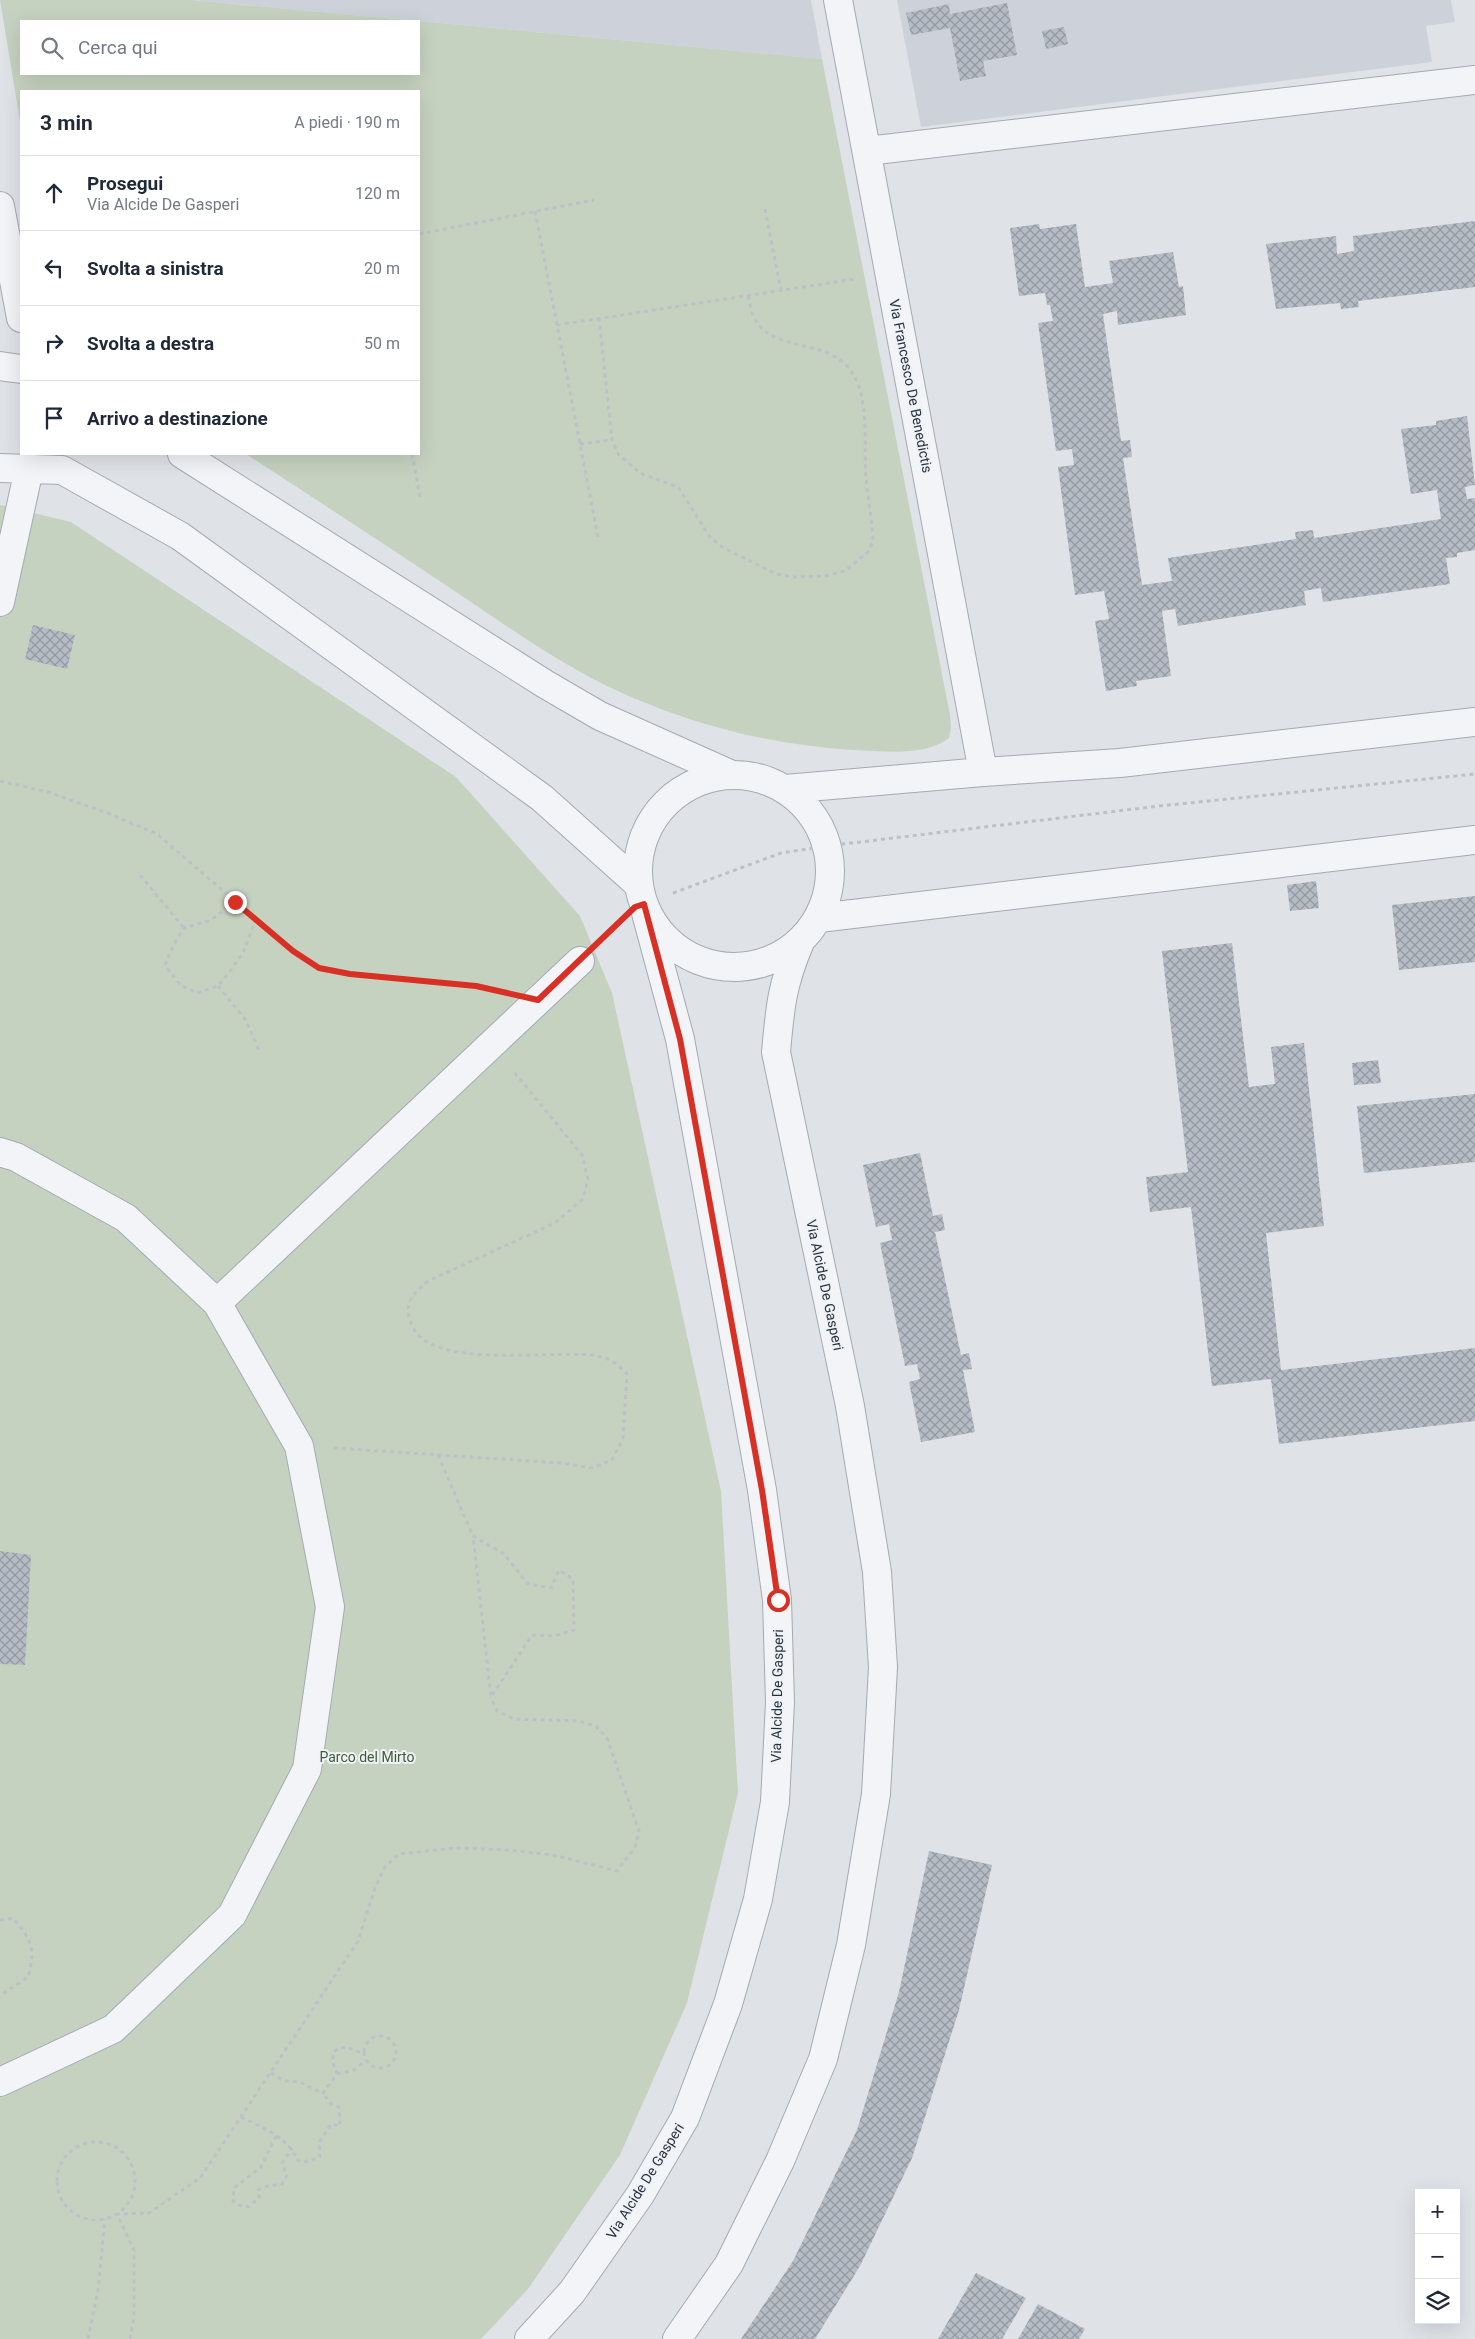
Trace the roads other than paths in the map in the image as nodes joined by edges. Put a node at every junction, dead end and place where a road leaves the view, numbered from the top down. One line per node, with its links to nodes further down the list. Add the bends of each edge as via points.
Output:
1 (838, 0): 3 (street, Via Francesco De Benedictis)
2 (1475, 80): 3 (street)
3 (867, 151): 13 (street, Via Francesco De Benedictis)
4 (0, 206): 5 (street)
5 (20, 313)
6 (0, 366): 7 (street)
7 (20, 369)
8 (184, 455): 14 (street, via 576,702 600,716)
9 (0, 468): 10 (street)
10 (29, 469): 11 (street); 17 (street, via 62,470 180,536 542,798)
11 (0, 602)
12 (1475, 722): 13 (street, via 1120,764)
13 (983, 772): 15 (street)
14 (732, 775): 15 (street, via 752,775); 17 (street, Via Alcide De Gasperi, via 721,774 692,784 667,800 648,824 639,854)
15 (785, 788): 18 (street, via 805,804 822,829 828,846 830,889)
16 (1475, 840): 18 (street)
17 (643, 900): 19 (street, via 664,937 688,956 716,966 746,967 775,958); 24 (street, Via Alcide De Gasperi, via 680,1039 762,1490 778,1600 780,1702 775,1802 758,1900 731,1995 685,2118 640,2195 572,2292)
18 (819, 918): 19 (street)
19 (800, 942): 25 (street, Via Alcide De Gasperi, via 780,1000 776,1052 850,1406 877,1572 883,1667 876,1794 851,1944 823,2059 780,2161 729,2264)
20 (580, 961): 22 (street)
21 (0, 1152): 22 (street, via 16,1157 126,1218)
22 (217, 1303): 23 (street, via 299,1446 330,1607 307,1769 232,1915 113,2029)
23 (0, 2082)
24 (529, 2339)
25 (677, 2339)

